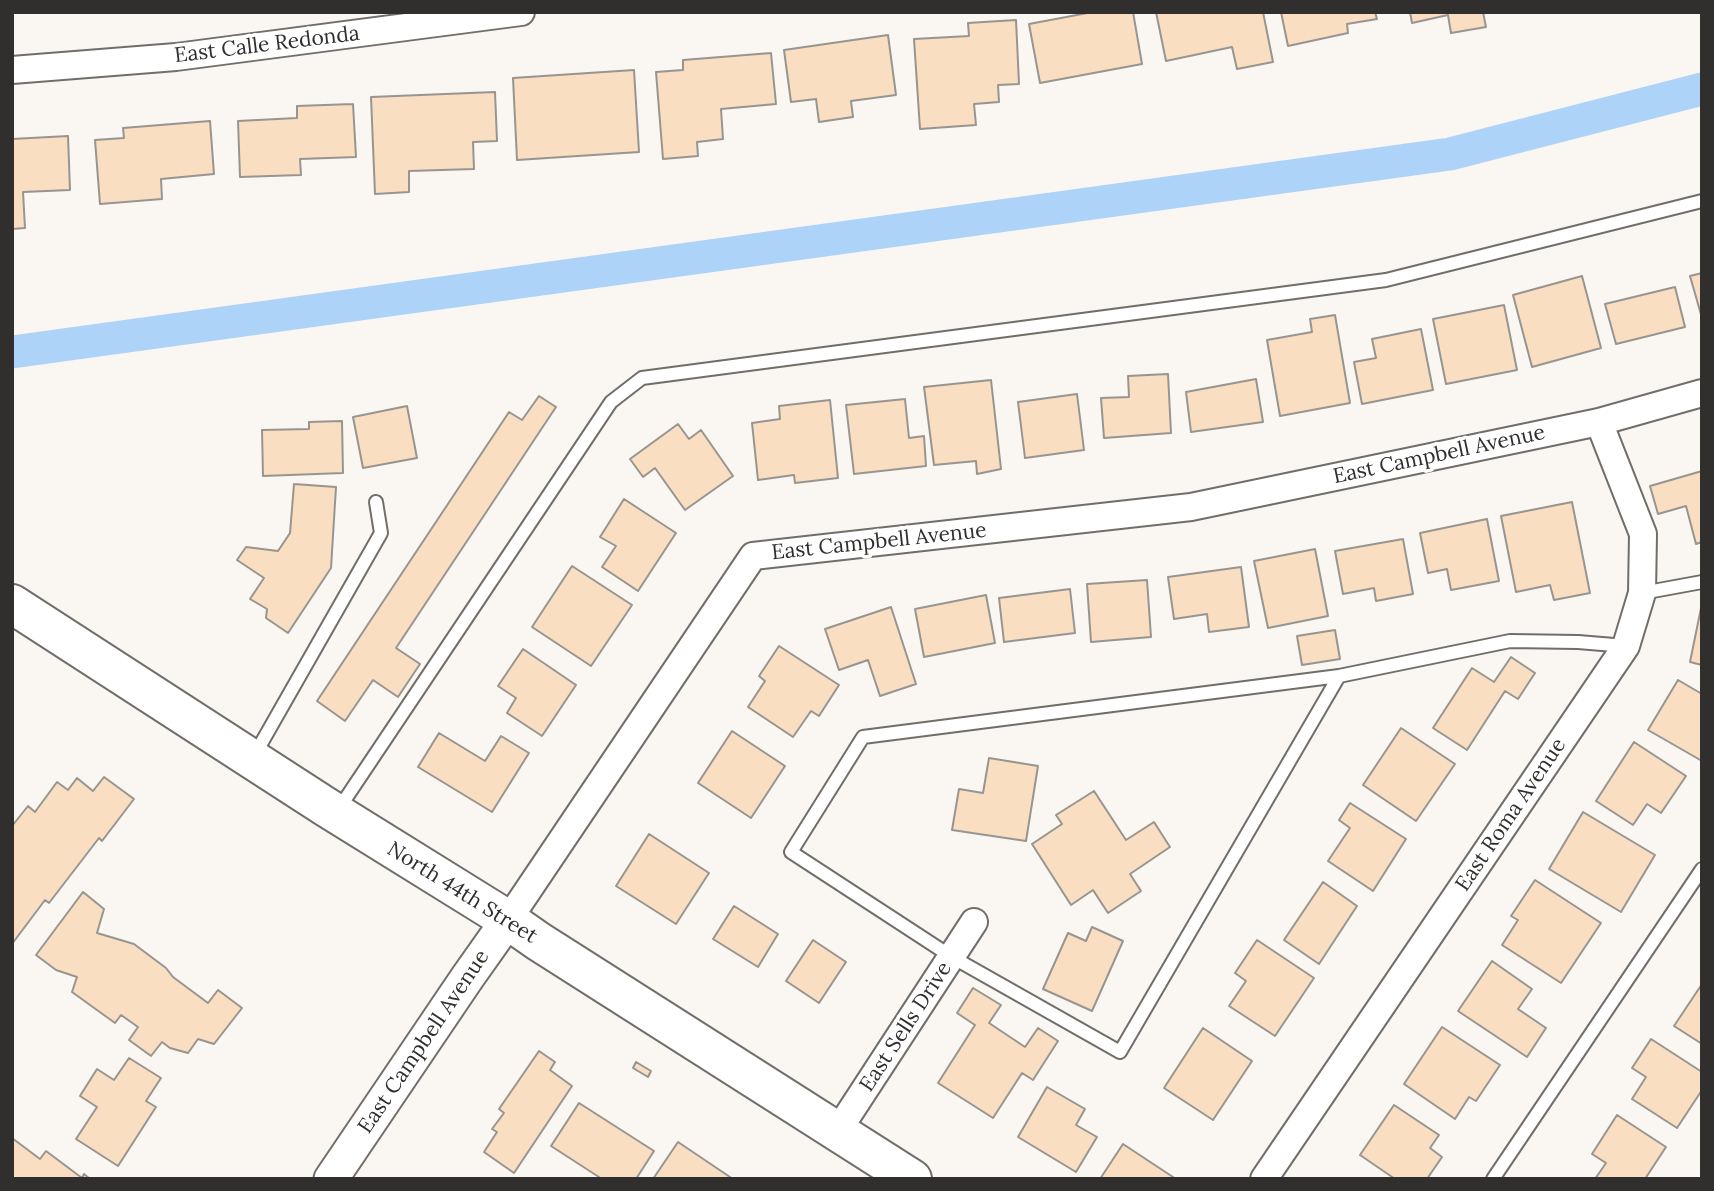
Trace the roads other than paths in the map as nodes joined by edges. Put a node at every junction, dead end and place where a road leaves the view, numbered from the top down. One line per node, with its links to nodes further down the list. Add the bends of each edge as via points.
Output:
1 (521, 12): 2 (street, East Calle Redonda, via 176,57)
2 (12, 70)
3 (1702, 201): 13 (lane, via 1386,280 642,378 611,402)
4 (1702, 393): 5 (street, East Campbell Avenue)
5 (1599, 422): 8 (street, East Roma Avenue, via 1643,534); 15 (street, East Campbell Avenue, via 1191,507 753,556)
6 (376, 502): 12 (lane, via 381,534)
7 (1702, 582): 8 (lane)
8 (1642, 593): 10 (street, East Roma Avenue)
9 (12, 604): 12 (main road, North 44th Street)
10 (1626, 646): 11 (lane, via 1510,641); 21 (street, East Roma Avenue)
11 (1339, 676): 17 (lane, via 1120,1052); 17 (lane, via 863,737 792,852)
12 (252, 759): 13 (main road, North 44th Street)
13 (335, 813): 15 (main road, North 44th Street)
14 (1702, 869): 22 (lane)
15 (508, 920): 18 (main road, North 44th Street); 19 (street, East Campbell Avenue)
16 (974, 922): 17 (street, East Sells Drive)
17 (952, 957): 18 (street, East Sells Drive)
18 (837, 1132): 20 (main road, North 44th Street)
19 (331, 1179)
20 (912, 1179)
21 (1264, 1179)
22 (1493, 1179)

